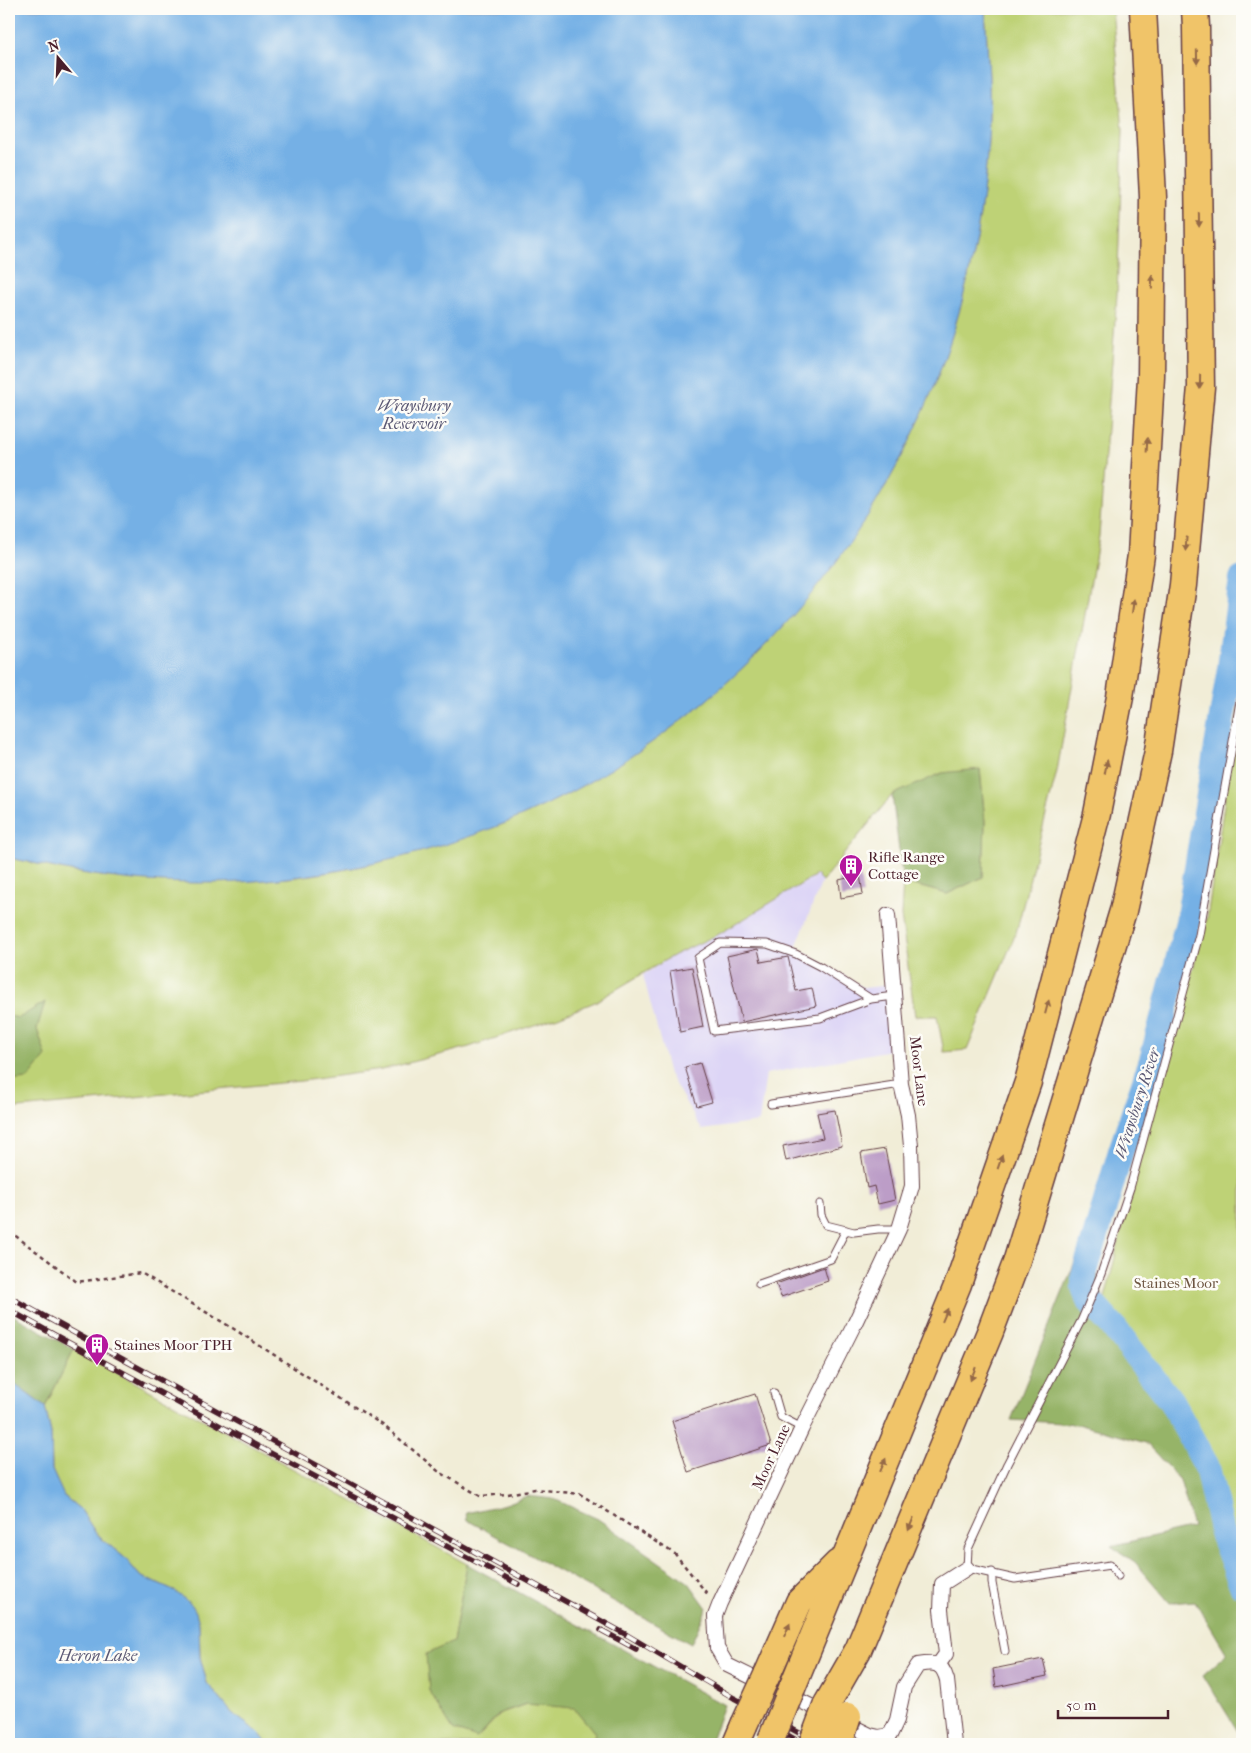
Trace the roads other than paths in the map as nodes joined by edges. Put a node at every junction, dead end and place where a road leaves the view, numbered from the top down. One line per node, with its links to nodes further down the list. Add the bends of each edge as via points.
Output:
1 (1144, 9): 15 (highway, one-way to 1, via 958,1284 1028,1082 1097,814 1120,697 1141,555 1151,378 1153,197)
2 (1195, 9): 21 (highway, one-way to 21, via 1201,387 1182,585 1158,751 1123,911 1016,1263 858,1650)
3 (1242, 690): 16 (lane, via 1199,935 1130,1188 1082,1320 1007,1464 968,1549)
4 (888, 915): 5 (street, Moor Lane)
5 (894, 996): 6 (lane); 7 (street, Moor Lane)
6 (872, 998): 6 (lane, via 820,1018 714,1032 698,958 720,943 767,944 822,967)
7 (901, 1084): 8 (lane); 10 (street, Moor Lane, via 908,1115 912,1186)
8 (771, 1104)
9 (820, 1204): 11 (lane, via 826,1225)
10 (899, 1229): 11 (lane); 14 (street, Moor Lane)
11 (846, 1230): 12 (lane, via 831,1259)
12 (759, 1284)
13 (774, 1393): 14 (lane, via 781,1417)
14 (802, 1428): 20 (street, Moor Lane, via 720,1603 715,1616 717,1648 727,1665 879,1737 890,1735 897,1720 904,1687 918,1665 933,1662)
15 (845, 1555): 22 (highway, one-way to 15, bridge, via 799,1602); 23 (highway, bridge)
16 (967, 1568): 17 (lane); 20 (street, via 942,1584 946,1654)
17 (992, 1572): 18 (lane, via 1015,1579 1110,1565); 19 (lane)
18 (1118, 1576)
19 (1005, 1650)
20 (938, 1665): 26 (street, via 947,1680)
21 (838, 1710): 24 (highway, bridge); 25 (highway, bridge)
22 (740, 1735)
23 (770, 1742)
24 (812, 1744)
25 (839, 1744)
26 (954, 1744)

